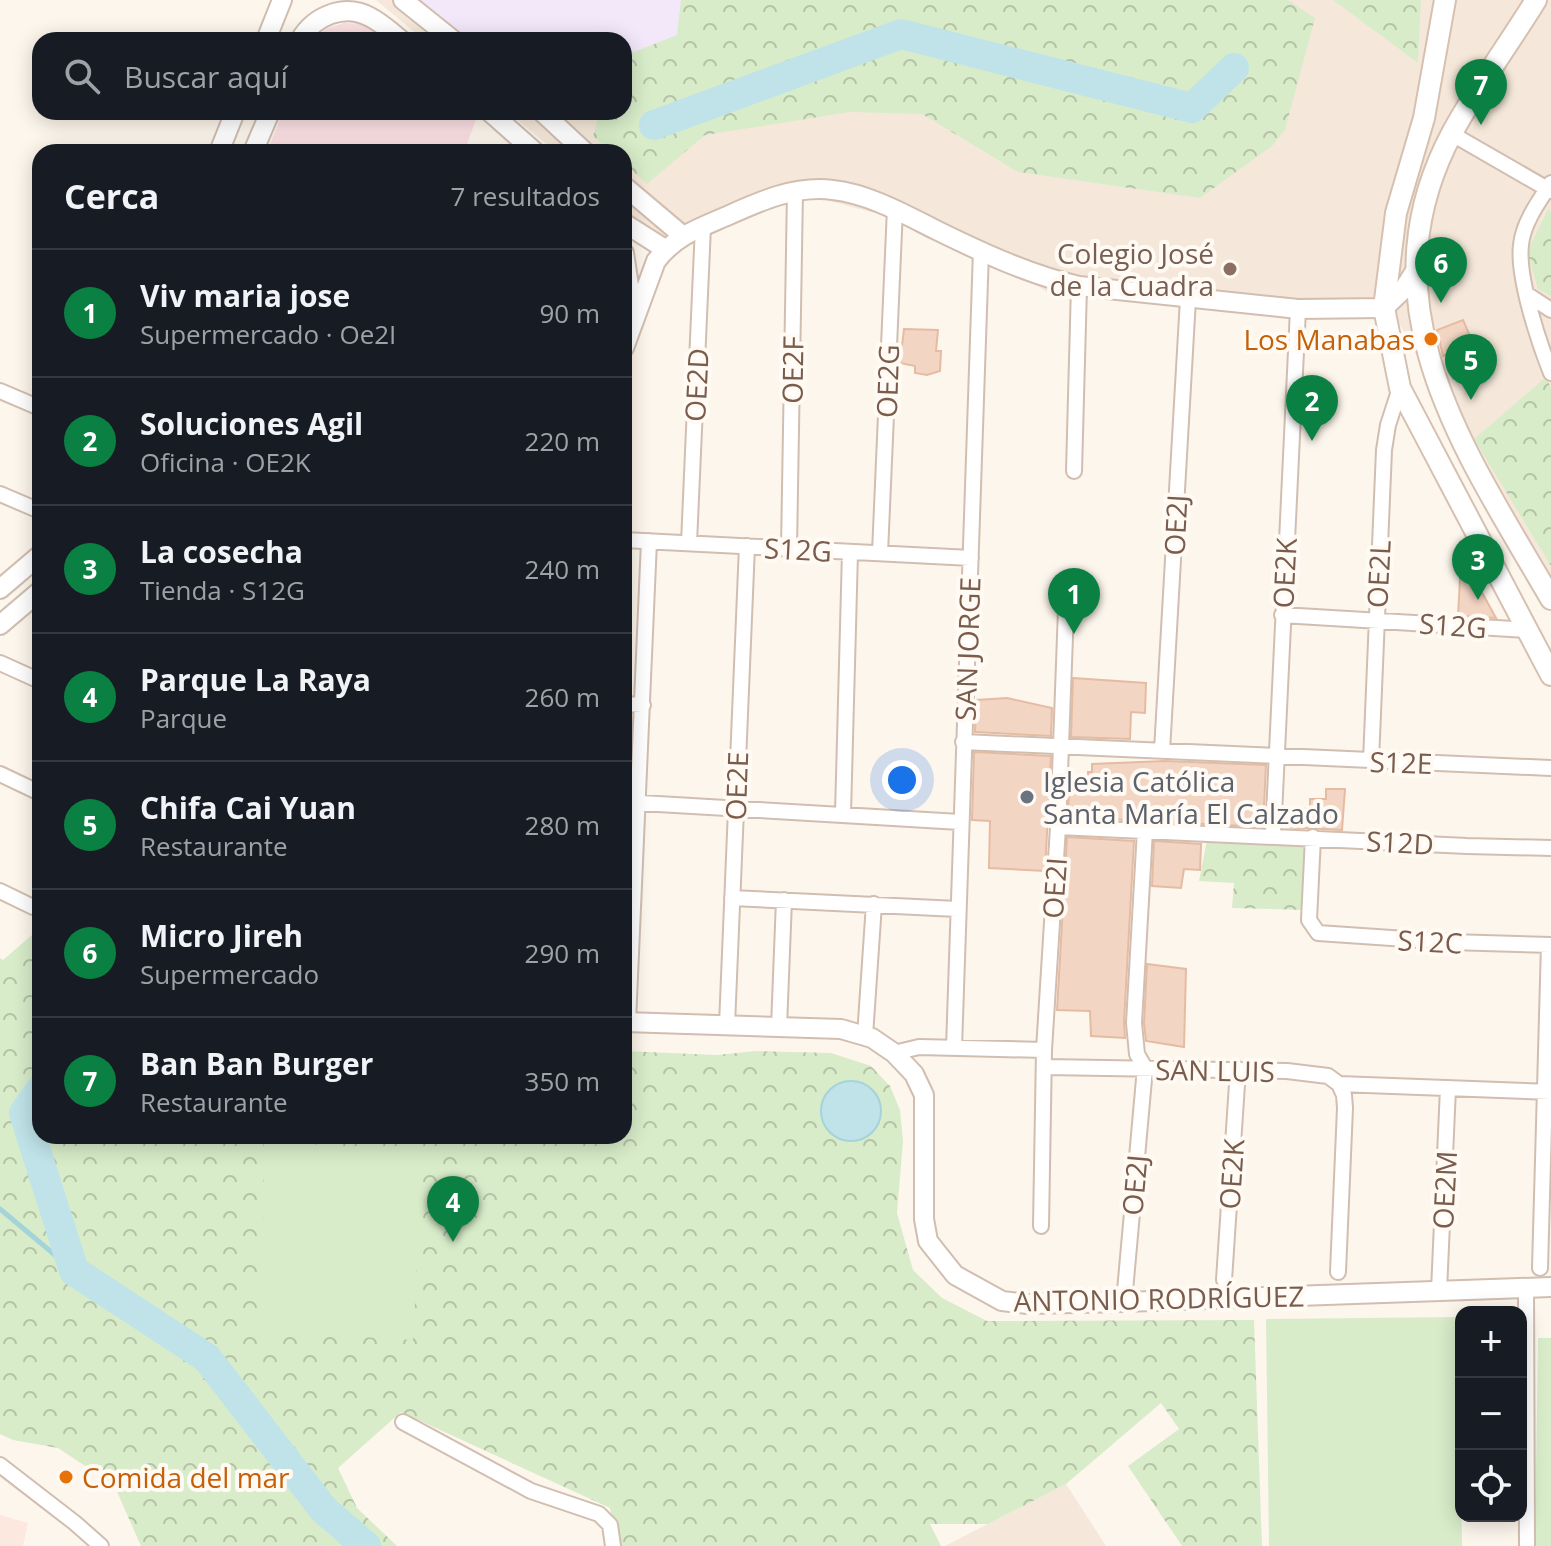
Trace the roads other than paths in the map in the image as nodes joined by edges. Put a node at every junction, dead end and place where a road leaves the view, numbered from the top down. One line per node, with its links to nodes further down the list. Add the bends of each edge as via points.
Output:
1 (403, 0): 9 (street)
2 (1445, 0): 32 (main road, via 1424,118 1396,213)
3 (1536, 0): 14 (main road)
4 (282, 2): 6 (street)
5 (348, 6): 7 (street); 8 (street)
6 (269, 32)
7 (305, 32)
8 (390, 32)
9 (443, 32)
10 (232, 120): 15 (street)
11 (267, 120): 16 (street)
12 (499, 120): 17 (street)
13 (551, 120): 18 (street)
14 (1452, 134): 19 (street); 28 (main road, via 1426,204)
15 (222, 144)
16 (256, 144)
17 (526, 144)
18 (576, 144)
19 (1550, 187): 30 (street, via 1525,228 1521,245)
20 (795, 191): 22 (street, via 833,190); 23 (street); 47 (street, OE2F)
21 (632, 193): 25 (street)
22 (895, 208): 27 (street); 49 (street, OE2G)
23 (703, 226): 25 (street); 45 (street, OE2D)
24 (632, 228): 26 (street)
25 (682, 235): 26 (street)
26 (665, 249): 35 (street)
27 (981, 251): 29 (street); 50 (street, SAN JORGE)
28 (1415, 271): 32 (street); 55 (main road, via 1424,345 1460,441)
29 (1079, 286): 31 (street); 40 (street)
30 (1528, 295): 34 (street); 36 (street)
31 (1188, 299): 33 (street); 67 (street, OE2J)
32 (1384, 308): 33 (street); 37 (main road)
33 (1298, 309): 56 (street, OE2K)
34 (1551, 310)
35 (632, 326)
36 (1551, 373)
37 (1400, 388): 57 (street, OE2L, via 1384,450); 59 (main road)
38 (0, 391): 39 (street)
39 (32, 405)
40 (1074, 471)
41 (0, 494): 42 (street)
42 (32, 508)
43 (632, 540): 44 (street, S12G)
44 (649, 541): 45 (street, S12G); 64 (street)
45 (689, 543): 46 (street, S12G)
46 (747, 546): 47 (street, S12G); 74 (street, OE2E)
47 (789, 549): 48 (street, S12G)
48 (850, 552): 49 (street, S12G); 75 (street)
49 (880, 553): 50 (street, S12G)
50 (971, 558): 65 (street, SAN JORGE)
51 (32, 562): 53 (street)
52 (1067, 582): 66 (street, OE2I)
53 (0, 589)
54 (32, 598): 58 (street)
55 (1551, 599)
56 (1282, 615): 57 (street, S12G); 68 (street, OE2K)
57 (1376, 620): 59 (street, S12G); 69 (street, OE2L)
58 (0, 625)
59 (1528, 630): 61 (main road)
60 (0, 663): 62 (street)
61 (1551, 675)
62 (32, 677)
63 (632, 704): 64 (street)
64 (643, 705): 73 (street)
65 (963, 742): 66 (street, S12E); 76 (street, SAN JORGE)
66 (1062, 746): 67 (street, S12E); 77 (street, OE2I)
67 (1162, 751): 68 (street, S12E)
68 (1276, 756): 69 (street, S12E); 79 (street, OE2K)
69 (1371, 761): 70 (street, S12E)
70 (1551, 768)
71 (0, 774): 72 (street)
72 (32, 789)
73 (632, 802): 74 (street)
74 (735, 809): 75 (street); 83 (street, OE2E)
75 (843, 814): 76 (street)
76 (960, 822): 87 (street, SAN JORGE)
77 (1058, 827): 78 (street, S12D); 94 (street, OE2I)
78 (1145, 830): 79 (street, S12D); 97 (street, via 1134,1023 1137,1054)
79 (1273, 836): 80 (street, S12D)
80 (1313, 837): 81 (street, S12D); 88 (street, S12C, via 1309,912 1311,927 1325,935)
81 (1551, 848)
82 (0, 891): 86 (street)
83 (732, 898): 84 (street); 90 (street, OE2E)
84 (784, 900): 85 (street); 91 (street)
85 (874, 904): 87 (street); 92 (street)
86 (32, 907)
87 (957, 909): 93 (street, SAN JORGE)
88 (1550, 945): 101 (street)
89 (632, 1022): 90 (street, ANTONIO RODRÍGUEZ)
90 (727, 1025): 91 (street, ANTONIO RODRÍGUEZ)
91 (779, 1027): 92 (street, ANTONIO RODRÍGUEZ, via 841,1029)
92 (865, 1036): 95 (street, ANTONIO RODRÍGUEZ)
93 (954, 1048): 94 (street); 95 (street)
94 (1044, 1050): 96 (street)
95 (894, 1053): 109 (street, ANTONIO RODRÍGUEZ, via 914,1074 924,1095 924,1219 928,1241 944,1263 970,1285 1002,1301)
96 (1045, 1067): 97 (street, SAN LUIS); 102 (street)
97 (1145, 1068): 98 (street, SAN LUIS); 109 (street, OE2J)
98 (1238, 1069): 99 (street, SAN LUIS, via 1316,1073); 105 (street, OE2K)
99 (1339, 1084): 100 (street, SAN LUIS); 104 (street, via 1345,1108)
100 (1448, 1088): 101 (street, SAN LUIS); 108 (street, OE2M)
101 (1547, 1092): 103 (street)
102 (1041, 1226)
103 (1540, 1268)
104 (1338, 1272)
105 (1224, 1280)
106 (1551, 1287): 107 (street, ANTONIO RODRÍGUEZ)
107 (1526, 1288): 108 (street, ANTONIO RODRÍGUEZ); 114 (street)
108 (1439, 1291): 109 (street, ANTONIO RODRÍGUEZ)
109 (1124, 1302)
110 (403, 1422): 113 (street, via 531,1491 599,1514 610,1525)
111 (0, 1465): 112 (street)
112 (101, 1546)
113 (613, 1546)
114 (1527, 1546)

